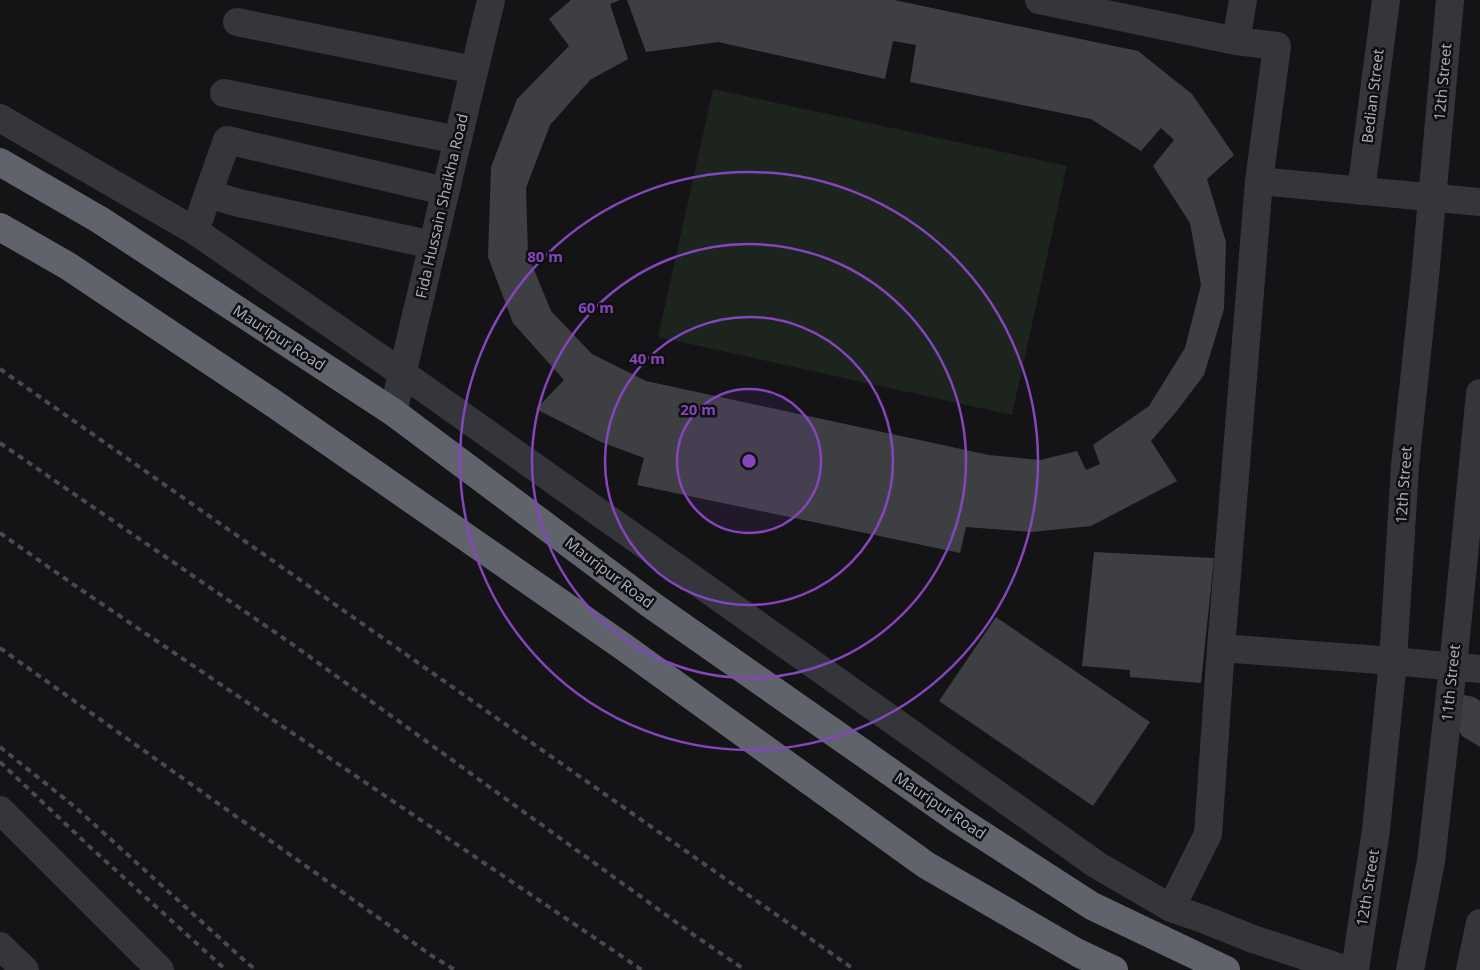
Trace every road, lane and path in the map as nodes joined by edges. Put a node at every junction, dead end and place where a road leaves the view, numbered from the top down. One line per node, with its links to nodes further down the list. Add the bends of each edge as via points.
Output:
1 (491, 0): 8 (street, Fida Hussain Shaikha Road)
2 (1038, 0): 7 (street)
3 (1243, 0): 7 (street)
4 (1386, 0): 15 (street, Bedian Street)
5 (1450, 0): 17 (street, 12th Street)
6 (237, 22): 8 (street)
7 (1236, 41): 13 (street, via 1277,46)
8 (474, 70): 11 (street, Fida Hussain Shaikha Road)
9 (224, 93): 11 (street)
10 (0, 118): 20 (street)
11 (458, 140): 14 (street, Fida Hussain Shaikha Road)
12 (0, 162): 24 (highway, Mauripur Road, via 100,220)
13 (1259, 181): 15 (street); 25 (street)
14 (445, 191): 16 (street, via 227,140); 21 (street, Fida Hussain Shaikha Road)
15 (1361, 191): 17 (street)
16 (208, 194): 20 (street); 21 (street)
17 (1432, 198): 18 (street); 26 (street, 12th Street, via 1405,466)
18 (1480, 202)
19 (0, 227): 33 (highway, via 68,266 273,403 621,645 926,866 1078,953)
20 (195, 231): 22 (street)
21 (433, 245): 22 (street, Fida Hussain Shaikha Road)
22 (402, 373): 24 (street, Fida Hussain Shaikha Road); 30 (street, via 1097,865)
23 (1480, 393): 27 (street, 11th Street)
24 (393, 412): 34 (highway, Mauripur Road, via 650,604 956,818 1092,906)
25 (1221, 648): 26 (street); 30 (street, via 1208,834)
26 (1393, 661): 27 (street); 36 (street, 12th Street, via 1376,830)
27 (1453, 667): 28 (street); 37 (street, 11th Street, via 1431,861)
28 (1480, 669)
29 (0, 810): 32 (street)
30 (1171, 908): 35 (street)
31 (1480, 923): 38 (street)
32 (160, 970)
33 (1114, 970)
34 (1226, 970)
35 (1347, 970)
36 (1355, 970)
37 (1410, 970)
38 (1470, 970)

